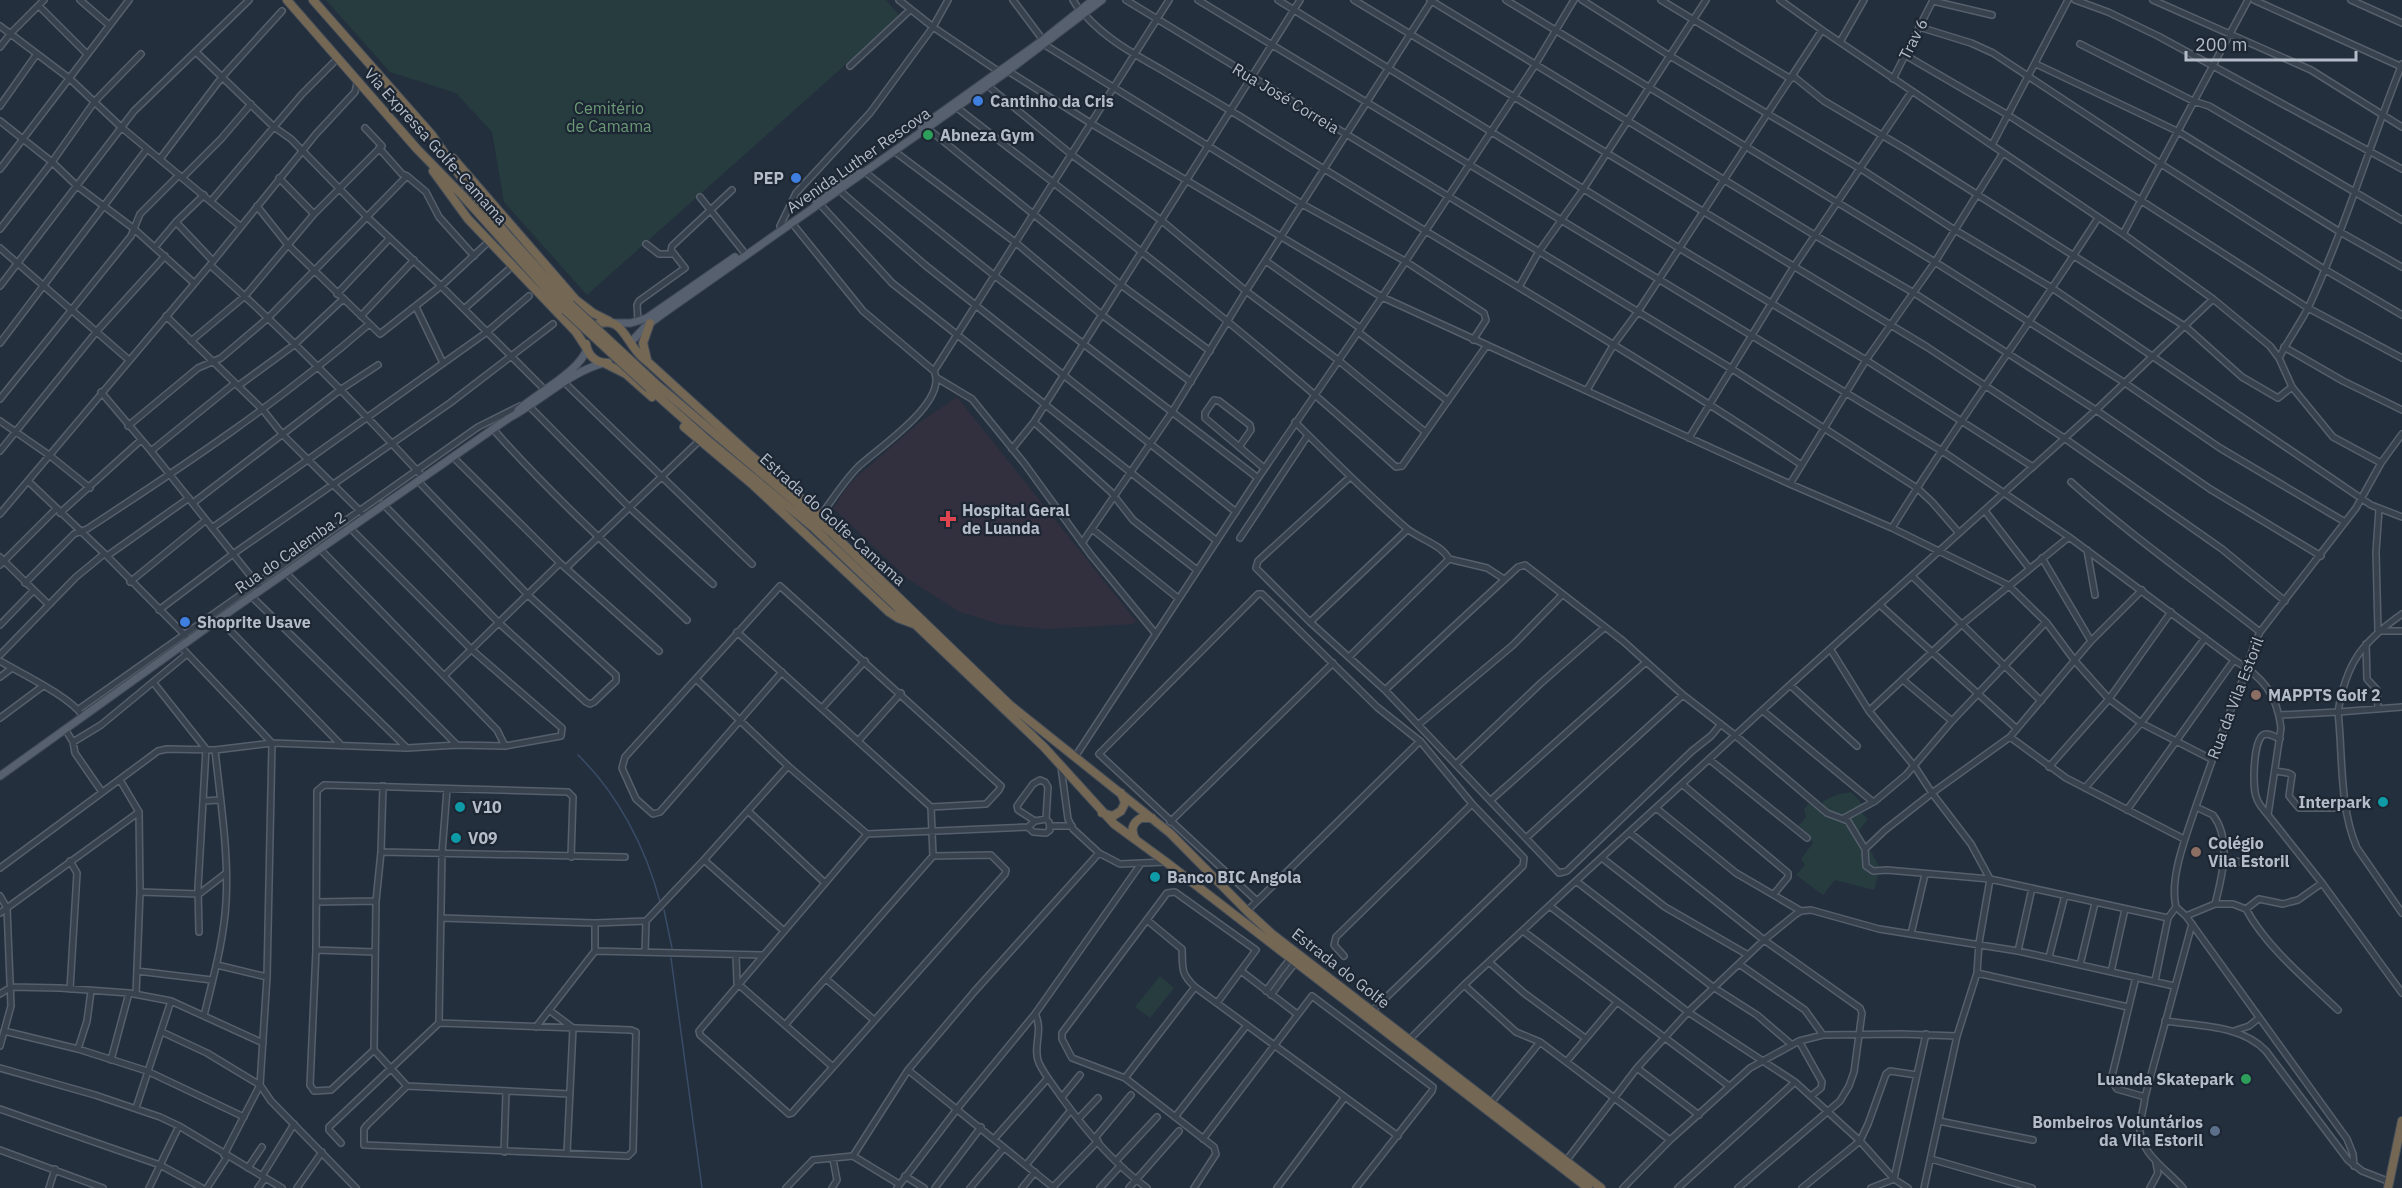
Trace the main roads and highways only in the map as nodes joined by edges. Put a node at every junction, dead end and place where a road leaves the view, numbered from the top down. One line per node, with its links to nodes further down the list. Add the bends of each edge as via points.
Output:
1 (287, 0): 8 (highway, Via Expressa Golfe-Camama, via 357,82 360,91)
2 (313, 0): 7 (highway, Via Expressa Golfe-Camama)
3 (1093, 0): 5 (main road, Avenida Luther Rescova)
4 (1102, 0): 5 (main road, Avenida Luther Rescova)
5 (1083, 13): 6 (main road, Avenida Luther Rescova)
6 (1044, 42): 10 (main road, Avenida Luther Rescova, via 656,313 638,321); 11 (main road, Avenida Luther Rescova)
7 (432, 135): 9 (highway, Via Expressa Golfe-Camama, via 469,189); 10 (highway, via 576,300)
8 (417, 149): 9 (highway, Via Expressa Golfe-Camama); 15 (highway, via 468,219 576,332)
9 (568, 307): 18 (highway, Estrada do Golfe-Camama, bridge)
10 (613, 323): 12 (highway); 14 (highway)
11 (650, 323): 14 (main road, Avenida Luther Rescova); 17 (highway, via 642,343)
12 (596, 325)
13 (589, 332): 15 (highway)
14 (631, 342): 16 (highway, via 621,357); 17 (highway)
15 (587, 349): 16 (highway, via 594,359); 19 (main road, via 580,361)
16 (604, 363): 19 (main road, via 585,370); 21 (highway, via 637,383 889,612)
17 (649, 363): 20 (highway, via 748,453 823,512)
18 (652, 386): 20 (highway, Estrada do Golfe-Camama); 21 (highway, Estrada do Golfe-Camama, via 705,438 814,528)
19 (528, 405): 24 (main road, Rua do Calemba 2, via 383,504 362,514 285,572 258,586 219,619 186,637 180,646 81,713)
20 (833, 534): 22 (highway, Estrada do Golfe-Camama, via 980,678)
21 (916, 624): 23 (highway, Estrada do Golfe-Camama)
22 (1075, 758): 25 (highway, Estrada do Golfe)
23 (1063, 768): 26 (highway, Estrada do Golfe)
24 (0, 776)
25 (1121, 792): 26 (highway, via 1125,801 1121,811 1113,816); 27 (highway, Estrada do Golfe)
26 (1102, 812): 28 (highway, Estrada do Golfe)
27 (1152, 818): 28 (highway, via 1134,823 1132,832); 32 (highway, Estrada do Golfe, via 1247,911)
28 (1137, 841): 31 (highway, Estrada do Golfe)
29 (2402, 1121): 30 (highway)
30 (2389, 1185)
31 (1588, 1188)
32 (1601, 1188)

